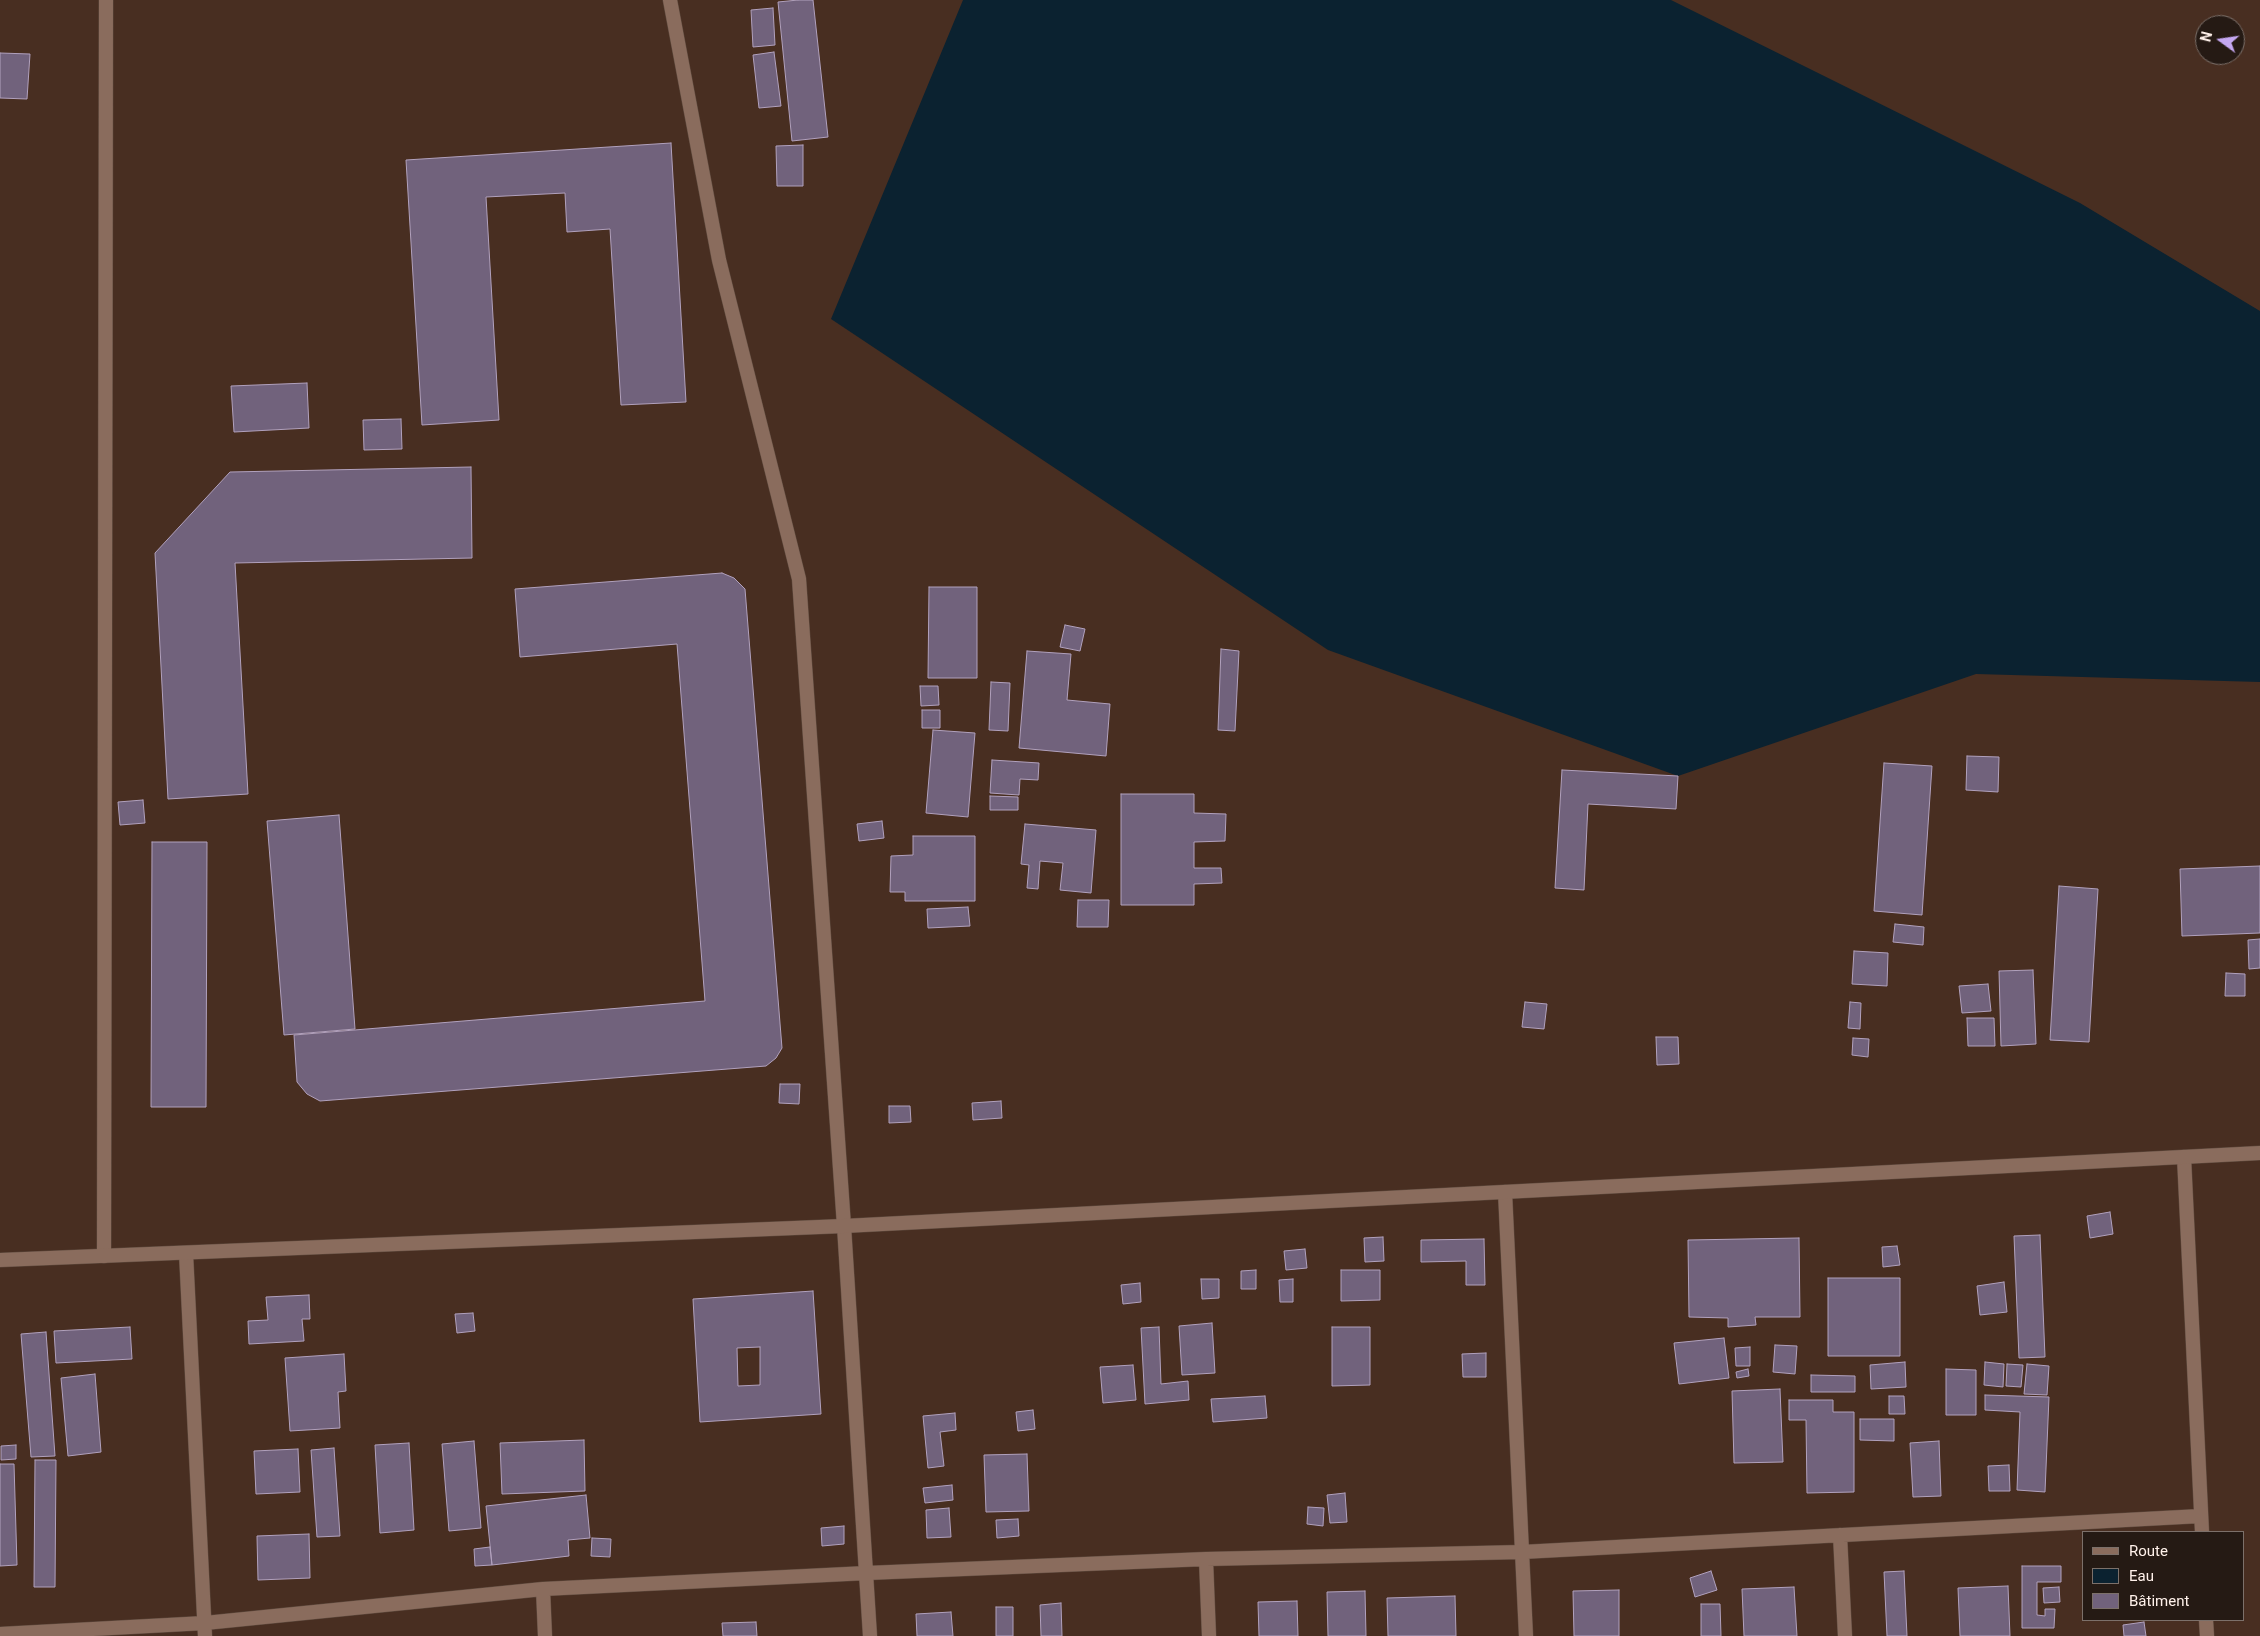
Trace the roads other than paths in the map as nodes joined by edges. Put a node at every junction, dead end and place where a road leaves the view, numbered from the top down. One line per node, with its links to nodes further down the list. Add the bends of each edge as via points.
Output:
1 (106, 0): 8 (street)
2 (670, 0): 6 (street, via 720,260 799,580)
3 (2260, 1153): 4 (street)
4 (2184, 1157): 5 (street); 10 (street)
5 (1505, 1192): 6 (street); 13 (street)
6 (844, 1226): 7 (street); 15 (street)
7 (186, 1253): 8 (street); 18 (street)
8 (104, 1256): 9 (street)
9 (0, 1260)
10 (2201, 1516): 11 (street); 12 (street)
11 (2202, 1531)
12 (1840, 1535): 13 (street); 24 (street)
13 (1522, 1552): 14 (street); 23 (street)
14 (1206, 1559): 15 (street); 22 (street)
15 (867, 1573): 16 (street); 21 (street)
16 (543, 1590): 18 (street); 20 (street)
17 (2206, 1621): 25 (street)
18 (205, 1630): 19 (street)
19 (0, 1634)
20 (545, 1636)
21 (870, 1636)
22 (1209, 1636)
23 (1526, 1636)
24 (1846, 1636)
25 (2207, 1636)

